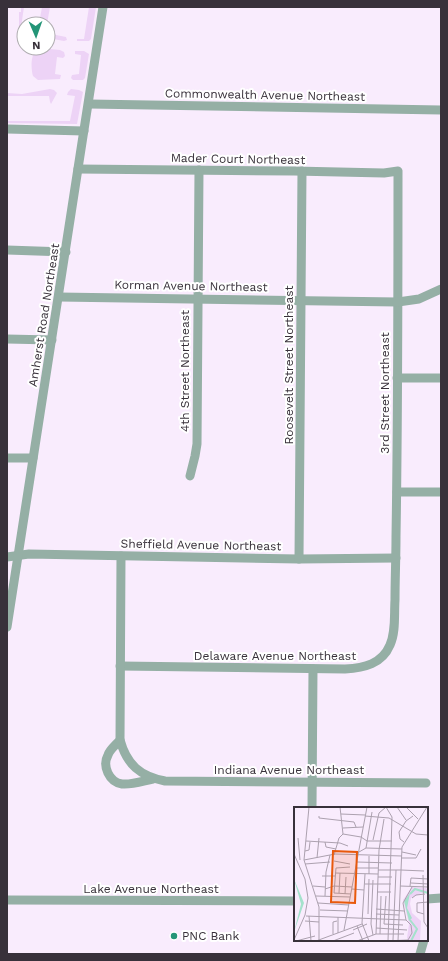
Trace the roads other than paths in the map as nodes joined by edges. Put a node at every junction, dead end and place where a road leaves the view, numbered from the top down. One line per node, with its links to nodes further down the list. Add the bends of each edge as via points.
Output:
1 (103, 7): 2 (street, Amherst Road Northeast)
2 (89, 104): 3 (street, Commonwealth Avenue Northeast); 5 (street, Amherst Road Northeast)
3 (441, 110)
4 (7, 130): 5 (street)
5 (84, 131): 6 (street, Amherst Road Northeast)
6 (78, 169): 7 (street, Mader Court Northeast); 11 (street, Amherst Road Northeast)
7 (199, 170): 8 (street, Mader Court Northeast); 14 (street, 4th Street Northeast)
8 (302, 171): 9 (street, Mader Court Northeast); 15 (street, Roosevelt Street Northeast)
9 (398, 172): 16 (street, 3rd Street Northeast)
10 (7, 250): 11 (street)
11 (66, 252): 13 (street, Amherst Road Northeast)
12 (441, 289): 16 (street, Korman Avenue Northeast, via 419,299)
13 (59, 297): 14 (street, Korman Avenue Northeast); 18 (street, Amherst Road Northeast)
14 (198, 298): 15 (street, Korman Avenue Northeast); 23 (street, 4th Street Northeast, via 197,444)
15 (301, 300): 16 (street, Korman Avenue Northeast); 30 (street, Roosevelt Street Northeast)
16 (398, 302): 19 (street, 3rd Street Northeast)
17 (7, 339): 18 (street)
18 (52, 340): 22 (street, Amherst Road Northeast)
19 (397, 378): 20 (street); 24 (street, 3rd Street Northeast)
20 (441, 378)
21 (7, 458): 22 (street)
22 (34, 458): 26 (street, Amherst Road Northeast)
23 (190, 476)
24 (397, 492): 25 (street); 29 (street, 3rd Street Northeast)
25 (441, 492)
26 (18, 555): 27 (street, Sheffield Avenue Northeast); 28 (street, Sheffield Avenue Northeast); 32 (street, Amherst Road Northeast)
27 (121, 556): 30 (street, Sheffield Avenue Northeast); 33 (street)
28 (7, 557)
29 (396, 558): 30 (street, Sheffield Avenue Northeast); 31 (street, 3rd Street Northeast)
30 (299, 559)
31 (394, 614): 34 (street, Delaware Avenue Northeast, via 390,645 374,664 360,668)
32 (7, 627)
33 (120, 666): 34 (street, Delaware Avenue Northeast); 35 (street)
34 (313, 669): 37 (street)
35 (120, 740): 36 (street, Indiana Avenue Northeast, via 133,767); 36 (street, Indiana Avenue Northeast, via 106,761 107,770 112,778 124,784)
36 (153, 779): 37 (street, Indiana Avenue Northeast)
37 (312, 783): 38 (street, Indiana Avenue Northeast); 39 (street)
38 (426, 783)
39 (312, 807)
40 (441, 898): 42 (street)
41 (7, 900): 43 (street, Lake Avenue Northeast)
42 (428, 900)
43 (294, 901)
44 (424, 941): 45 (street)
45 (420, 954)

